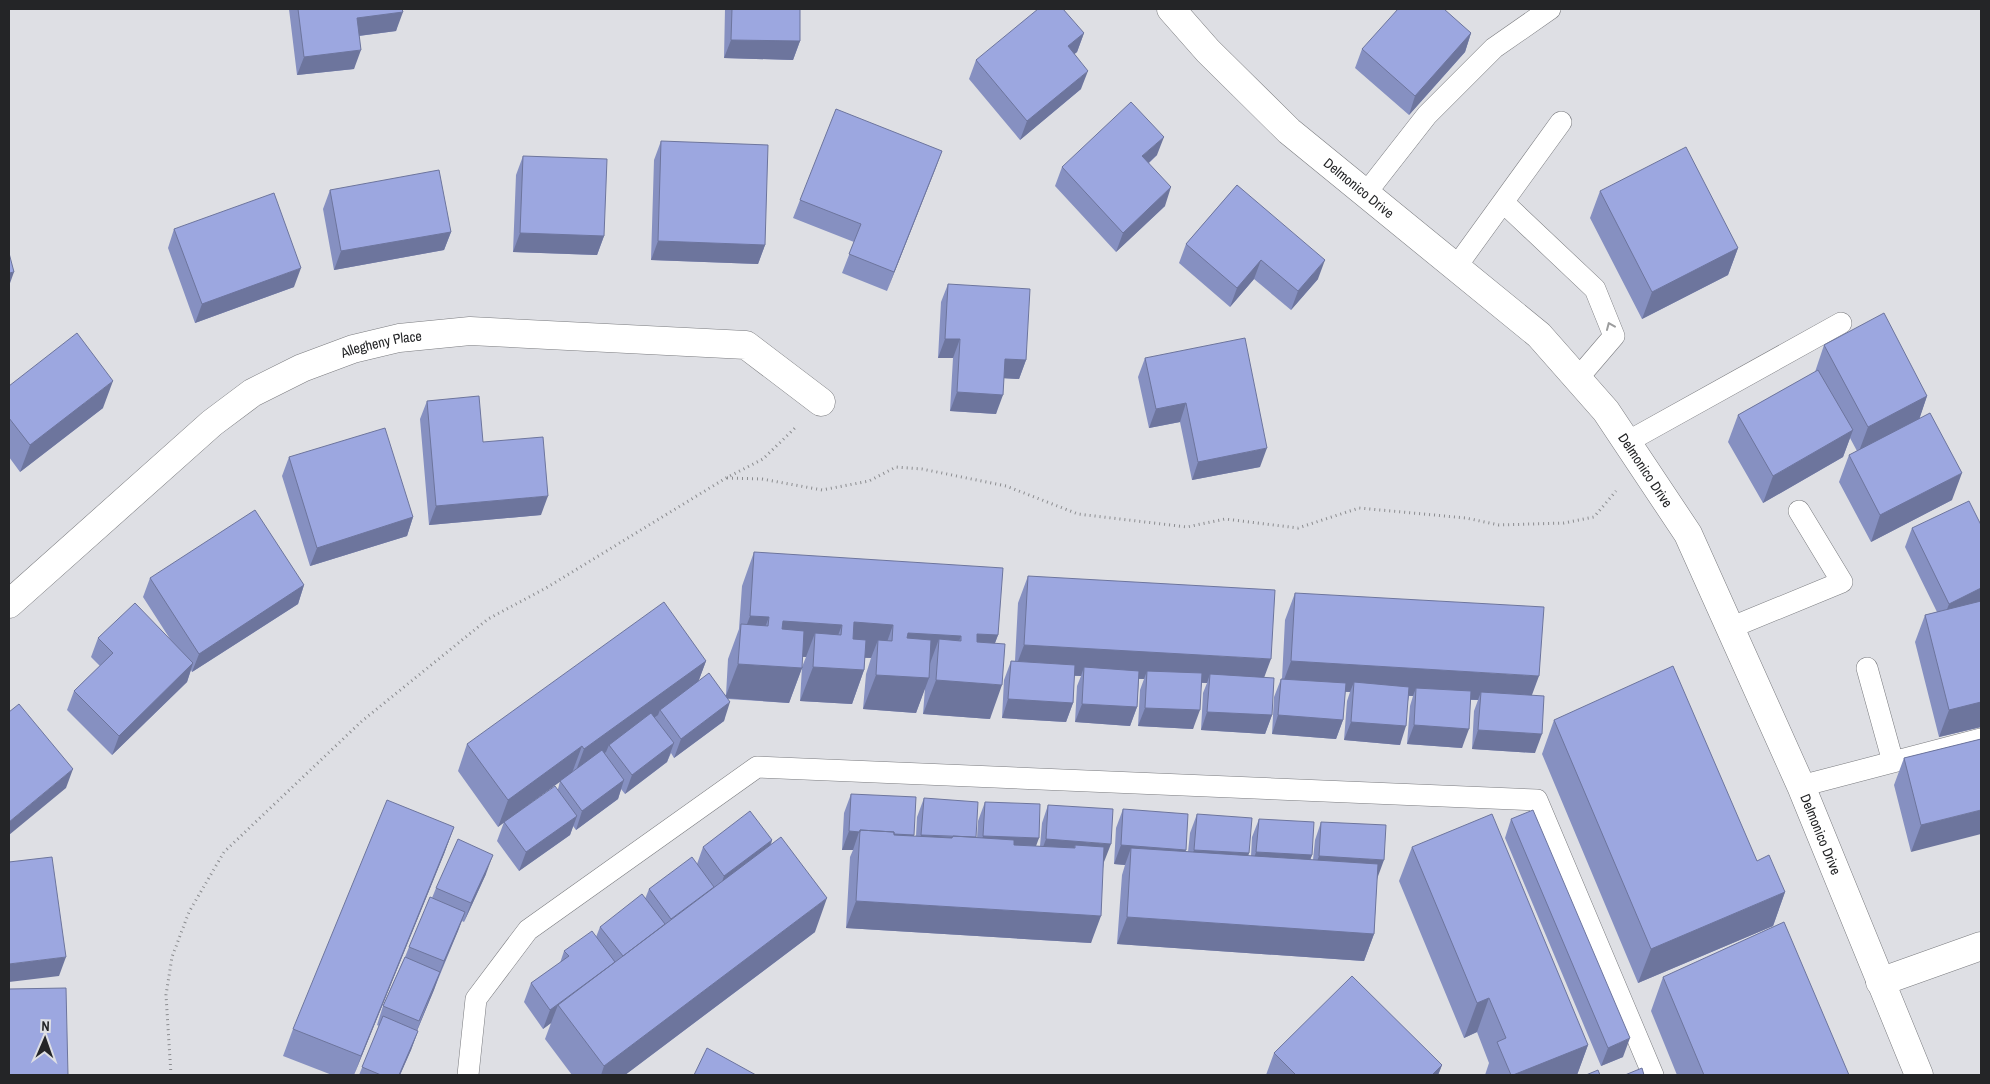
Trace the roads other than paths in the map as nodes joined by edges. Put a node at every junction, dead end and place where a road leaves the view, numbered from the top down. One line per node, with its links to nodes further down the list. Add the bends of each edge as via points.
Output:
1 (1171, 9): 4 (street, Delmonico Drive, via 1208,51 1289,131)
2 (1550, 9): 4 (lane, via 1494,48 1427,115)
3 (1561, 122): 5 (lane)
4 (1366, 193): 6 (street, Delmonico Drive)
5 (1503, 202): 6 (lane); 8 (lane, one-way to 5, via 1614,336 1595,289)
6 (1456, 267): 8 (street, Delmonico Drive, via 1539,335)
7 (1841, 323): 10 (lane)
8 (1578, 378): 10 (street, Delmonico Drive)
9 (821, 402): 12 (street, Allegheny Place, via 746,345 470,331 399,338 362,346 302,368 246,398 212,423)
10 (1627, 442): 13 (street, Delmonico Drive, via 1688,534)
11 (1799, 511): 13 (lane, via 1842,582)
12 (9, 604)
13 (1730, 628): 17 (street, Delmonico Drive)
14 (1867, 668): 16 (lane)
15 (1981, 738): 16 (lane)
16 (1893, 762): 17 (lane)
17 (1802, 786): 19 (street, Delmonico Drive)
18 (1981, 946): 19 (street)
19 (1880, 982): 22 (street, Delmonico Drive)
20 (468, 1075): 21 (lane, via 476,999 528,930 757,767 1537,800)
21 (1653, 1075)
22 (1919, 1075)

